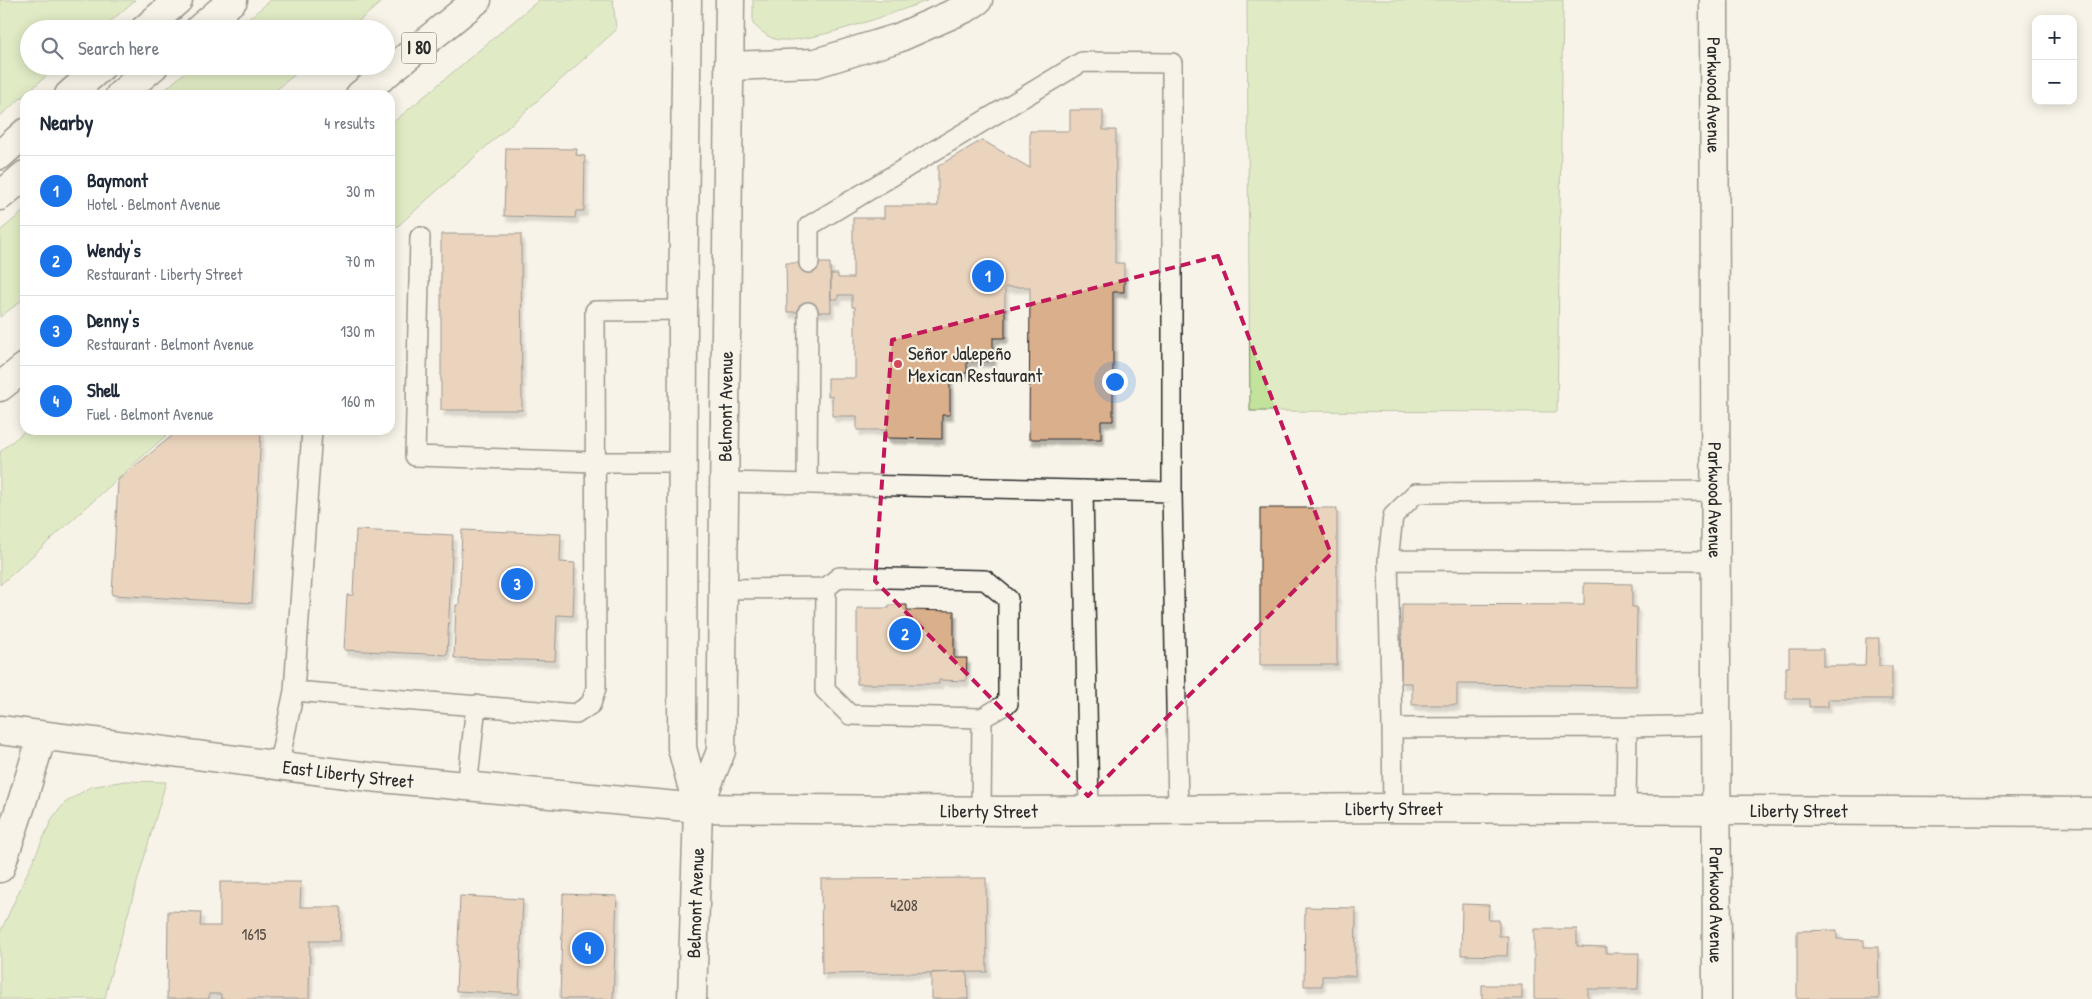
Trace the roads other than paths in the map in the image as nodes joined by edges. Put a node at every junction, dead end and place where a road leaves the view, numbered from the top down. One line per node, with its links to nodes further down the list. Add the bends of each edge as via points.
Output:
1 (178, 0): 8 (main road)
2 (233, 0): 9 (main road)
3 (477, 0): 12 (main road, I 80)
4 (688, 0): 10 (main road, Belmont Avenue)
5 (730, 0): 11 (main road, Belmont Avenue)
6 (978, 0): 11 (main road, via 898,38 816,63)
7 (1714, 0): 35 (main road, Parkwood Avenue)
8 (155, 20)
9 (210, 20)
10 (686, 66): 11 (main road); 25 (main road, Belmont Avenue)
11 (730, 66): 32 (main road, Belmont Avenue)
12 (395, 67)
13 (91, 75): 16 (main road)
14 (143, 75): 17 (main road)
15 (385, 75): 18 (main road, I 80)
16 (74, 90)
17 (126, 90)
18 (366, 90)
19 (20, 137): 20 (main road)
20 (0, 154)
21 (20, 179): 22 (main road)
22 (0, 196)
23 (420, 237): 30 (lane, via 415,456)
24 (809, 262): 36 (lane, via 809,226 1082,62 1172,63)
25 (683, 310): 30 (lane, via 595,311); 31 (main road, Belmont Avenue)
26 (808, 312): 33 (lane)
27 (20, 371): 28 (main road)
28 (0, 387)
29 (312, 435): 41 (lane)
30 (595, 462): 31 (lane); 42 (lane, via 596,688 591,704 576,714)
31 (683, 462): 51 (main road, Belmont Avenue, via 682,748)
32 (723, 482): 33 (lane); 40 (main road, Belmont Avenue)
33 (807, 484): 34 (lane)
34 (1083, 490): 36 (lane); 57 (lane)
35 (1715, 491): 37 (lane, via 1416,493 1393,516); 38 (main road, Parkwood Avenue)
36 (1172, 492): 53 (lane)
37 (1388, 560): 38 (lane); 46 (lane)
38 (1716, 561): 44 (main road, Parkwood Avenue)
39 (826, 588): 40 (lane); 43 (lane, via 825,690 850,715); 43 (lane, via 839,577 985,580 1008,599 1008,702)
40 (722, 589): 51 (main road, Belmont Avenue, via 721,751)
41 (294, 691): 42 (lane); 49 (lane)
42 (476, 705): 50 (lane)
43 (982, 718): 56 (lane)
44 (1716, 726): 45 (lane); 55 (main road, Parkwood Avenue)
45 (1627, 727): 46 (lane); 54 (lane)
46 (1392, 728): 52 (lane)
47 (0, 730): 48 (main road, East Liberty Street)
48 (42, 736): 49 (main road, East Liberty Street); 59 (main road)
49 (278, 767): 50 (main road, East Liberty Street)
50 (467, 788): 51 (main road, East Liberty Street)
51 (698, 808): 56 (main road, Liberty Street); 60 (main road, Belmont Avenue)
52 (1393, 808): 53 (main road, Liberty Street); 54 (main road, Liberty Street)
53 (1178, 809): 57 (main road, Liberty Street)
54 (1626, 809): 55 (main road, Liberty Street)
55 (1717, 809): 58 (main road, Liberty Street); 61 (main road, Parkwood Avenue)
56 (981, 810): 57 (main road, Liberty Street)
57 (1089, 810)
58 (2092, 812)
59 (0, 868)
60 (692, 999)
61 (1717, 999)

